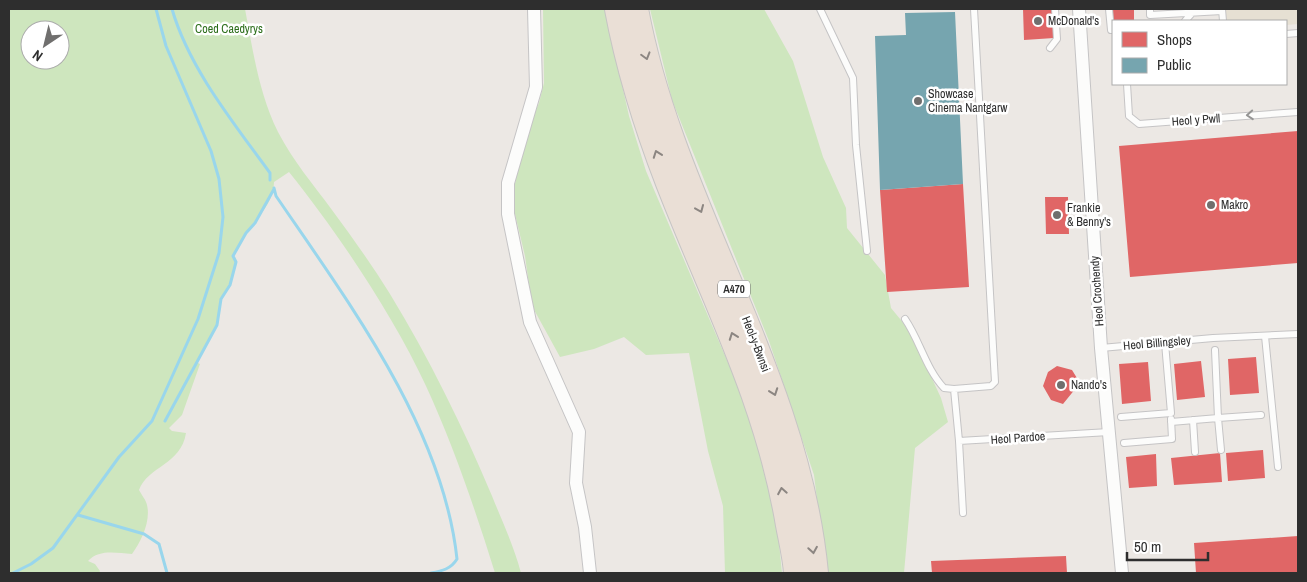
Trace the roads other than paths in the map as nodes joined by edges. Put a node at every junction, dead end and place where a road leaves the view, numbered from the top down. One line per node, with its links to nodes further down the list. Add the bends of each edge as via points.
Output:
1 (534, 9): 37 (street, via 536,87 508,183 508,214 530,322 579,432 576,482 585,527)
2 (617, 9): 38 (highway, Heol-y-Bwnsi / A470, one-way to 2, via 781,480 760,411 728,323 668,184 646,124 624,48)
3 (636, 9): 39 (highway, Heol-y-Bwnsi / A470, one-way to 39, via 662,112 778,401 799,472)
4 (820, 9): 16 (lane, via 853,78 856,145)
5 (974, 9): 23 (lane, via 995,382 991,386)
6 (1055, 9): 13 (lane, via 1057,39)
7 (1079, 9): 21 (street, Heol Crochendy)
8 (1109, 9): 12 (lane)
9 (1150, 9): 11 (lane, via 1150,15)
10 (1222, 10): 11 (lane)
11 (1193, 11)
12 (1112, 30)
13 (1050, 48)
14 (1127, 85): 15 (lane, Heol y Pwll, one-way to 14, via 1139,124 1129,116)
15 (1298, 112)
16 (868, 251)
17 (905, 319): 23 (lane, via 920,342 935,378 944,388)
18 (1298, 334): 19 (lane, Heol Billingsley)
19 (1265, 336): 20 (lane, Heol Billingsley); 35 (lane)
20 (1165, 343): 21 (lane, Heol Billingsley); 24 (lane)
21 (1101, 348): 30 (street, Heol Crochendy)
22 (1215, 350): 27 (lane)
23 (954, 389): 31 (lane)
24 (1170, 413): 26 (lane); 29 (lane)
25 (1260, 414): 27 (lane)
26 (1121, 417)
27 (1218, 418): 28 (lane); 33 (lane)
28 (1193, 420): 29 (lane); 34 (lane)
29 (1171, 422): 32 (lane, via 1172,439)
30 (1109, 432): 31 (lane, Heol Pardoe); 40 (street, Heol Crochendy)
31 (959, 441): 36 (lane)
32 (1124, 443)
33 (1221, 450)
34 (1196, 452)
35 (1278, 467)
36 (963, 514)
37 (589, 573)
38 (796, 573)
39 (816, 573)
40 (1122, 573)

